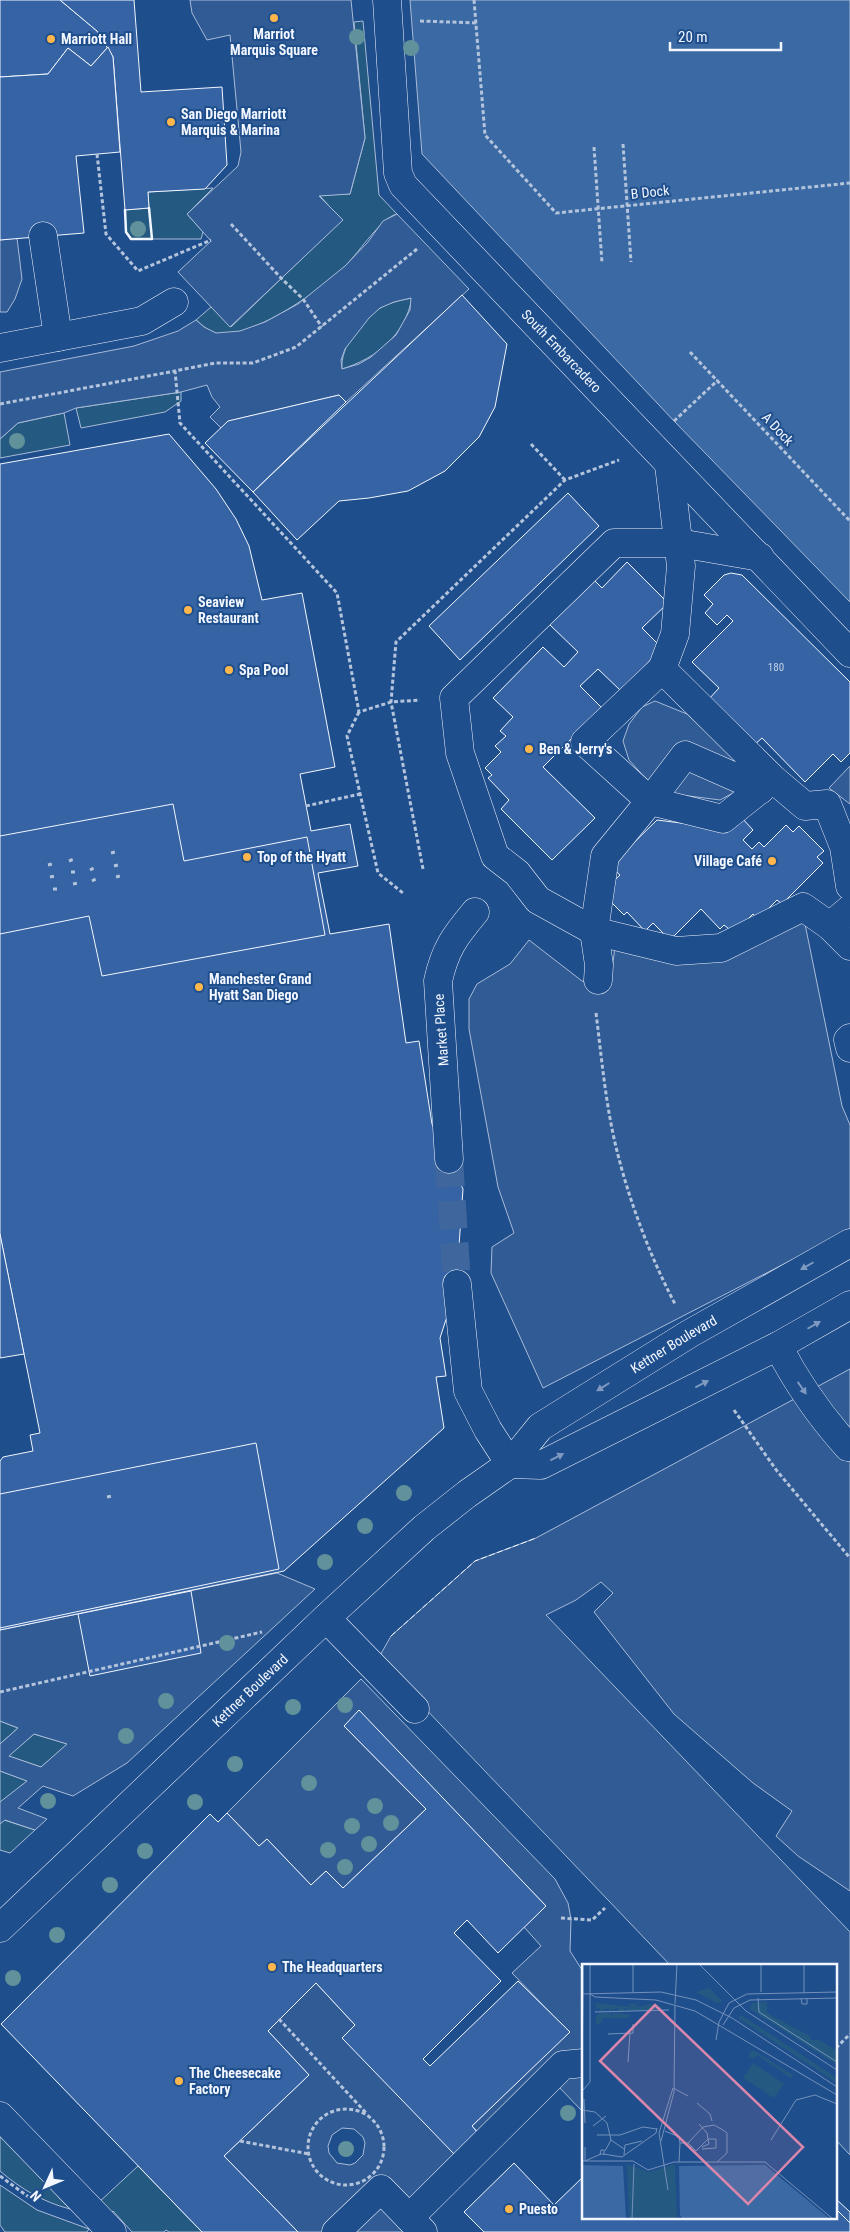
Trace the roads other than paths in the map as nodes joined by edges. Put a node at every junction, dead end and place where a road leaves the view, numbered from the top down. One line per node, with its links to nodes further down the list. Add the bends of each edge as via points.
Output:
1 (387, 0): 6 (street, South Embarcadero, via 398,173 403,185)
2 (43, 236): 4 (street)
3 (174, 302): 4 (street, via 142,321)
4 (58, 337): 5 (street)
5 (0, 348)
6 (661, 456): 7 (street); 8 (street, South Embarcadero)
7 (679, 543): 8 (street); 10 (street, via 681,566 675,634); 17 (street, via 614,543 454,698 460,753 495,856 517,874 538,900)
8 (760, 557): 9 (street, South Embarcadero)
9 (850, 653)
10 (662, 669): 11 (street); 12 (street, via 586,742)
11 (766, 785): 12 (street, via 723,819); 12 (street, via 751,784 685,755); 13 (street, via 806,806)
12 (650, 801): 17 (street, via 605,856)
13 (838, 803): 14 (street)
14 (850, 886)
15 (475, 912): 22 (street, Market Place, via 454,936 443,958 438,981)
16 (840, 918): 17 (street, via 803,907 721,948 676,951); 18 (street)
17 (594, 931): 19 (street)
18 (850, 946)
19 (598, 980)
20 (850, 1038): 21 (street)
21 (850, 1048)
22 (449, 1159)
23 (850, 1243): 28 (street, Kettner Boulevard, one-way to 28, via 689,1334 540,1427)
24 (457, 1284): 28 (street, via 468,1391)
25 (850, 1305): 26 (street, one-way to 25)
26 (778, 1346): 27 (street, one-way to 27, via 795,1379); 28 (street, one-way to 26, via 541,1466)
27 (848, 1447)
28 (510, 1464): 29 (street, Kettner Boulevard, via 424,1528)
29 (326, 1618): 30 (street); 31 (street, Kettner Boulevard)
30 (415, 1709)
31 (0, 1928)
32 (582, 2063): 34 (street, via 563,2065)
33 (0, 2116): 35 (street)
34 (416, 2225): 36 (street, via 381,2189)
35 (112, 2232)
36 (336, 2232)

